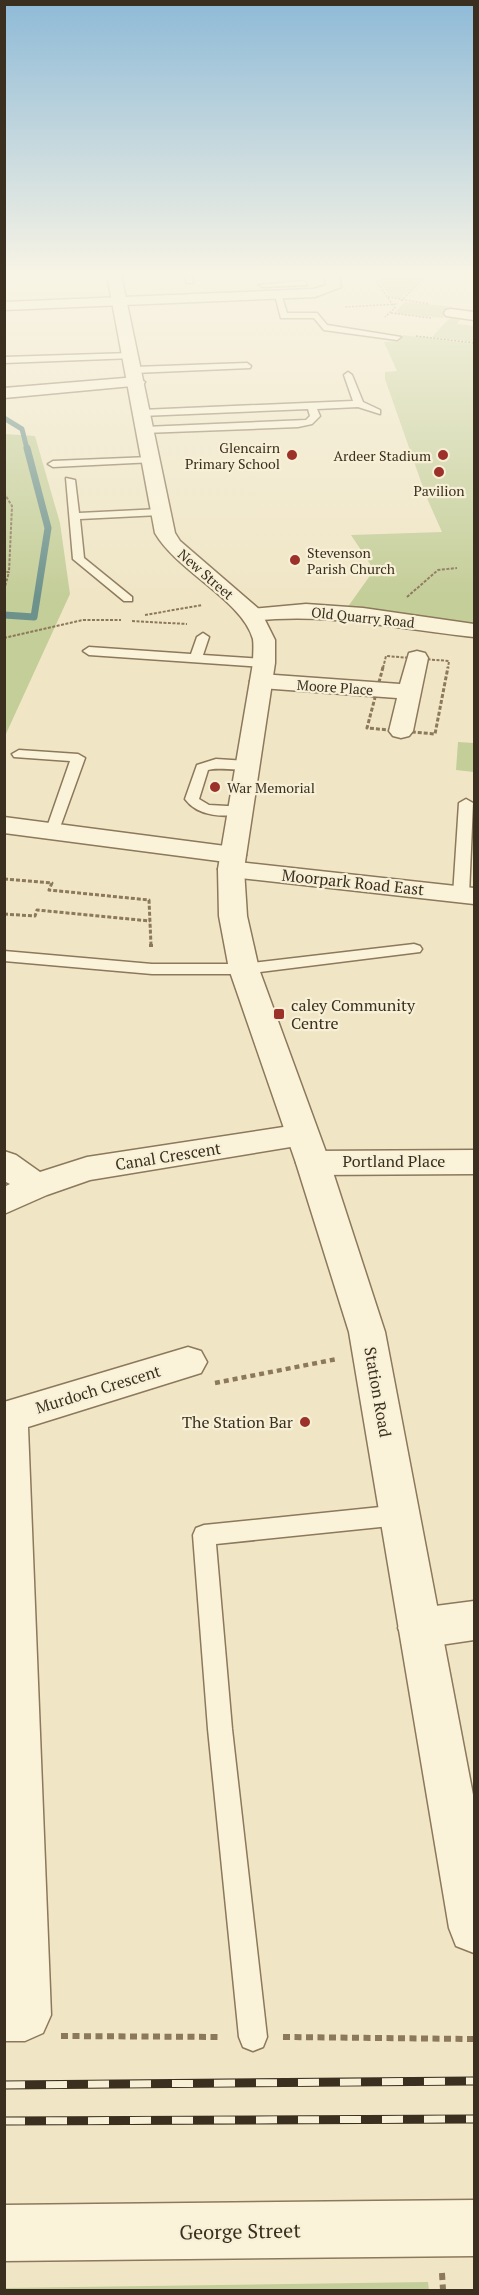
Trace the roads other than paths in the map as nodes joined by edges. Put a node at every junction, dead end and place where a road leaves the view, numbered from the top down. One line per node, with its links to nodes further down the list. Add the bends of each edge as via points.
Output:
1 (66, 382): 4 (street)
2 (136, 382): 8 (street, New Street)
3 (351, 382): 5 (lane)
4 (4, 393)
5 (360, 404): 6 (lane); 7 (lane)
6 (312, 406): 8 (lane); 8 (lane, via 314,419 305,423)
7 (376, 412)
8 (143, 422): 9 (street, New Street)
9 (150, 460): 10 (lane); 12 (street, New Street)
10 (53, 464)
11 (69, 480): 13 (lane)
12 (160, 512): 13 (lane); 15 (street, New Street, via 172,545)
13 (74, 516): 14 (lane, via 80,559)
14 (129, 599)
15 (252, 615): 16 (street, Old Quarry Road, via 295,610); 21 (street, New Street, via 264,640)
16 (474, 631)
17 (203, 637): 19 (lane)
18 (89, 651): 19 (lane)
19 (196, 658): 21 (lane)
20 (417, 658): 22 (street)
21 (263, 672): 22 (street, Moore Place); 25 (street, New Street)
22 (409, 692): 23 (street)
23 (401, 731)
24 (19, 754): 29 (lane, via 78,758)
25 (248, 765): 27 (street, New Street); 27 (lane, via 216,763 202,768 192,799 207,809)
26 (466, 803): 31 (lane)
27 (240, 810): 30 (street, New Street)
28 (4, 825): 29 (street, Moorpark Road East)
29 (53, 830): 30 (street, Moorpark Road East)
30 (232, 862): 31 (street, Moorpark Road East); 34 (street, Station Road, via 232,916)
31 (468, 895)
32 (414, 949): 34 (lane)
33 (4, 956): 34 (lane, via 152,969)
34 (244, 969): 35 (street, Station Road)
35 (308, 1149): 36 (street, Portland Place); 38 (street, Canal Crescent, via 87,1169); 42 (street, Station Road, via 367,1332)
36 (474, 1162)
37 (4, 1163): 38 (street)
38 (35, 1186): 39 (street, Canal Crescent)
39 (4, 1202)
40 (188, 1362): 41 (street, Murdoch Crescent)
41 (6, 1417): 46 (street, Murdoch Crescent, via 25,2015)
42 (400, 1515): 44 (street, Station Road); 47 (lane, via 204,1535 220,1730)
43 (474, 1621): 44 (street)
44 (420, 1628): 45 (street, Station Road)
45 (474, 1928)
46 (4, 2015)
47 (253, 2037)
48 (474, 2228): 49 (street, George Street)
49 (4, 2233)

